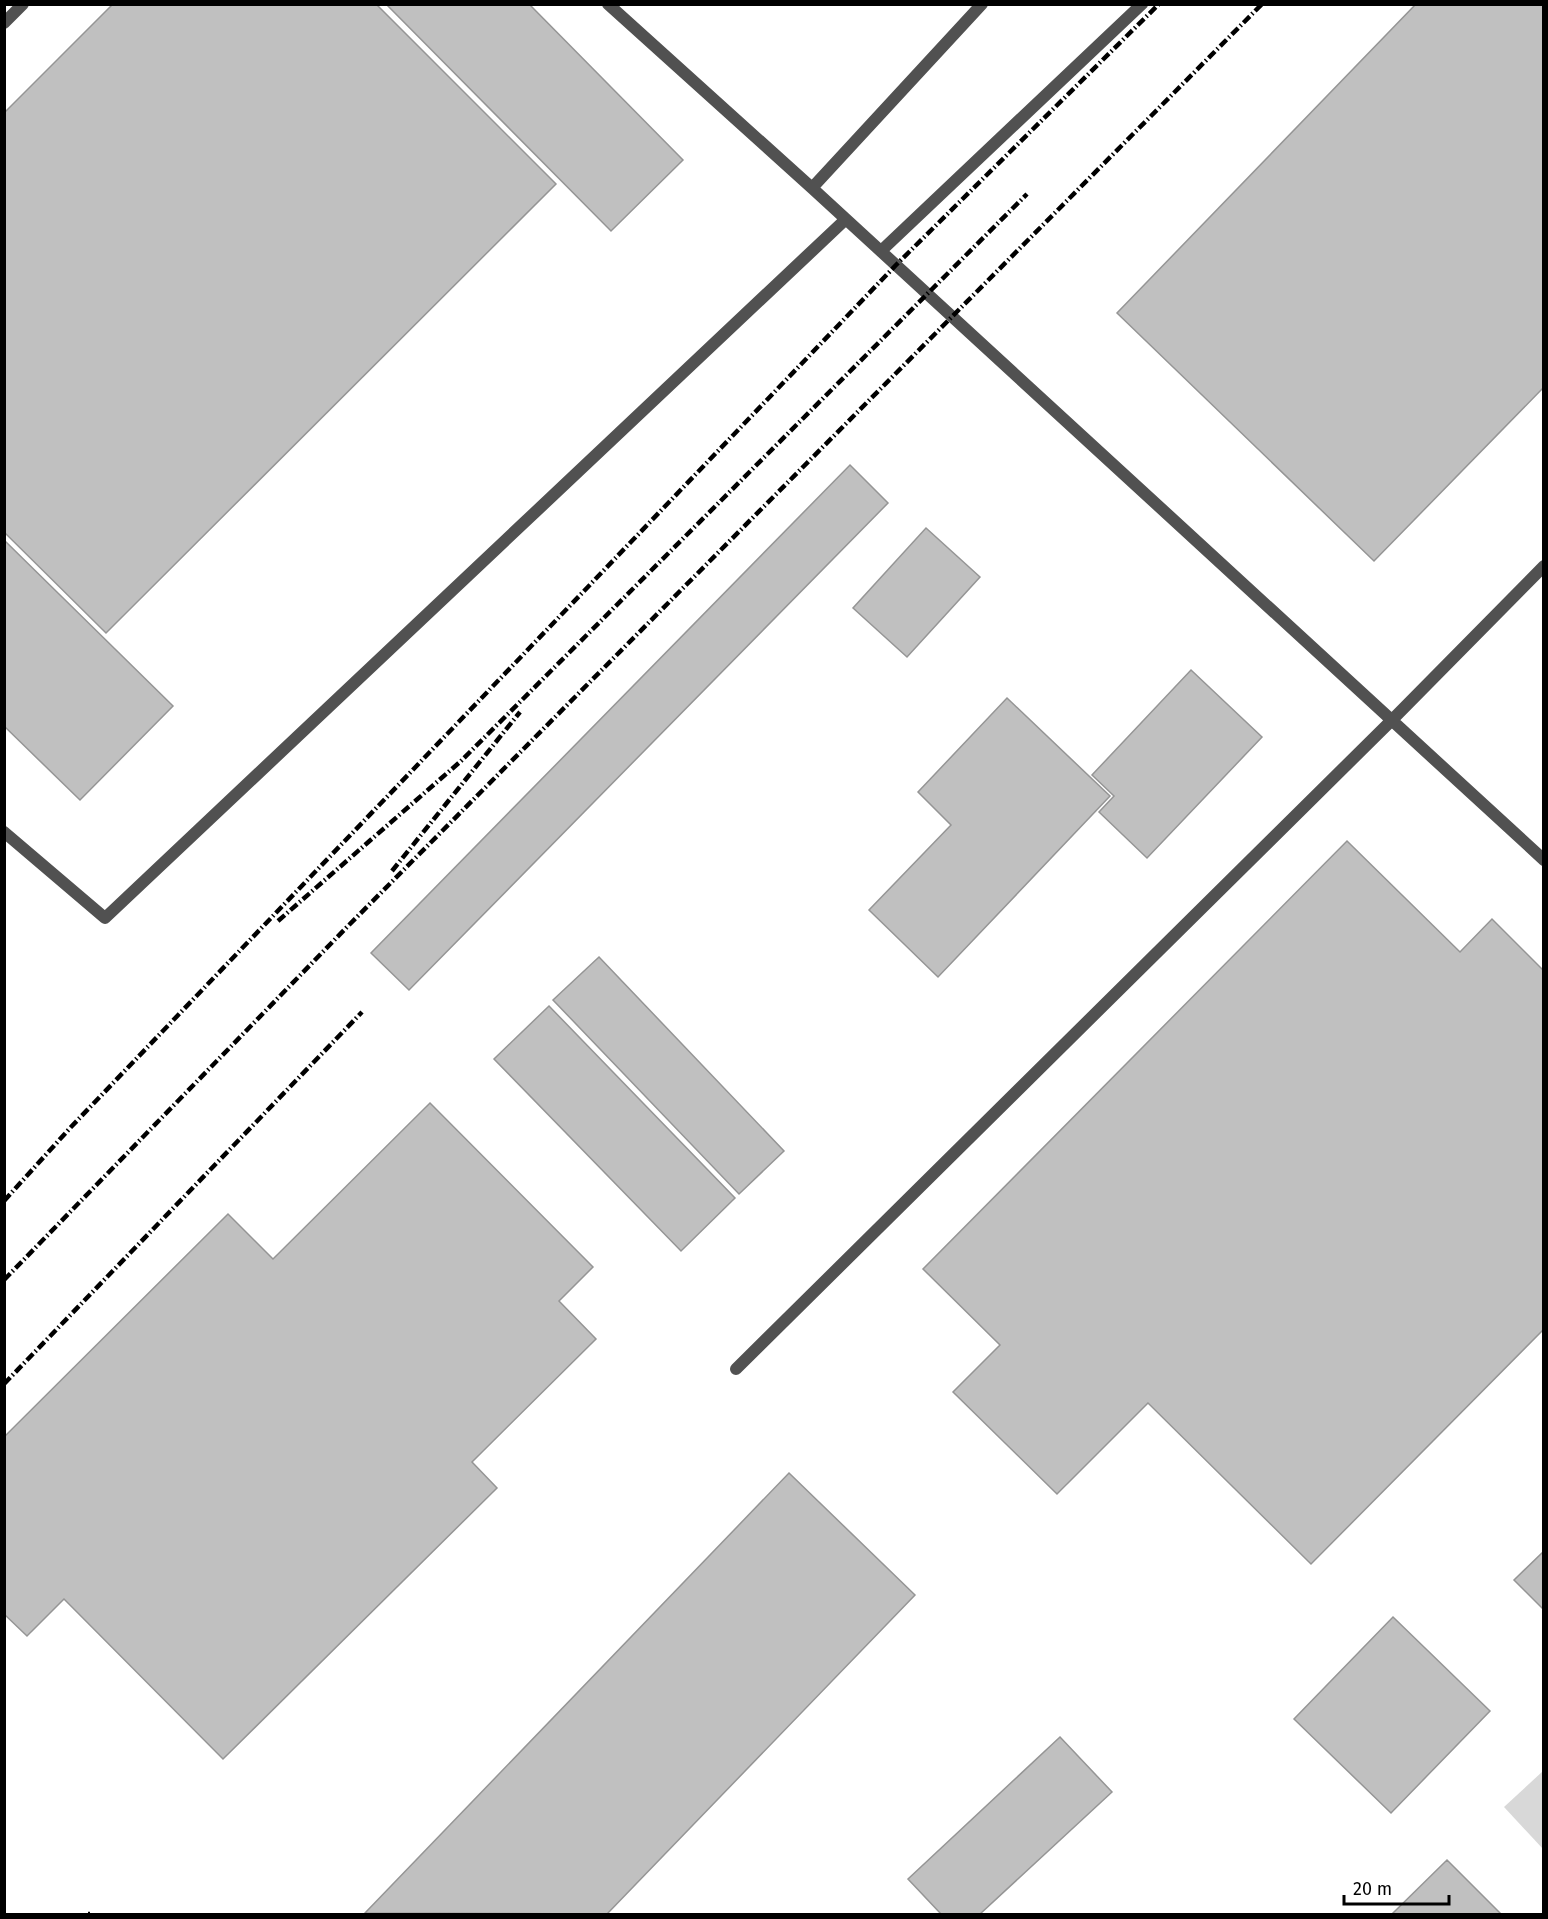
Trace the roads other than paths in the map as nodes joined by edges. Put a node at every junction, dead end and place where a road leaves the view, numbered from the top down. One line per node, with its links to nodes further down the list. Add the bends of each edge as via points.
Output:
1 (23, 4): 5 (lane)
2 (608, 4): 6 (lane)
3 (982, 4): 6 (lane)
4 (1142, 4): 8 (lane)
5 (4, 23)
6 (812, 188): 7 (lane)
7 (846, 219): 8 (lane); 11 (lane, via 105,918)
8 (881, 251): 10 (lane)
9 (1544, 566): 10 (lane)
10 (1392, 720): 12 (lane); 13 (lane)
11 (4, 832)
12 (1544, 860)
13 (736, 1369)

